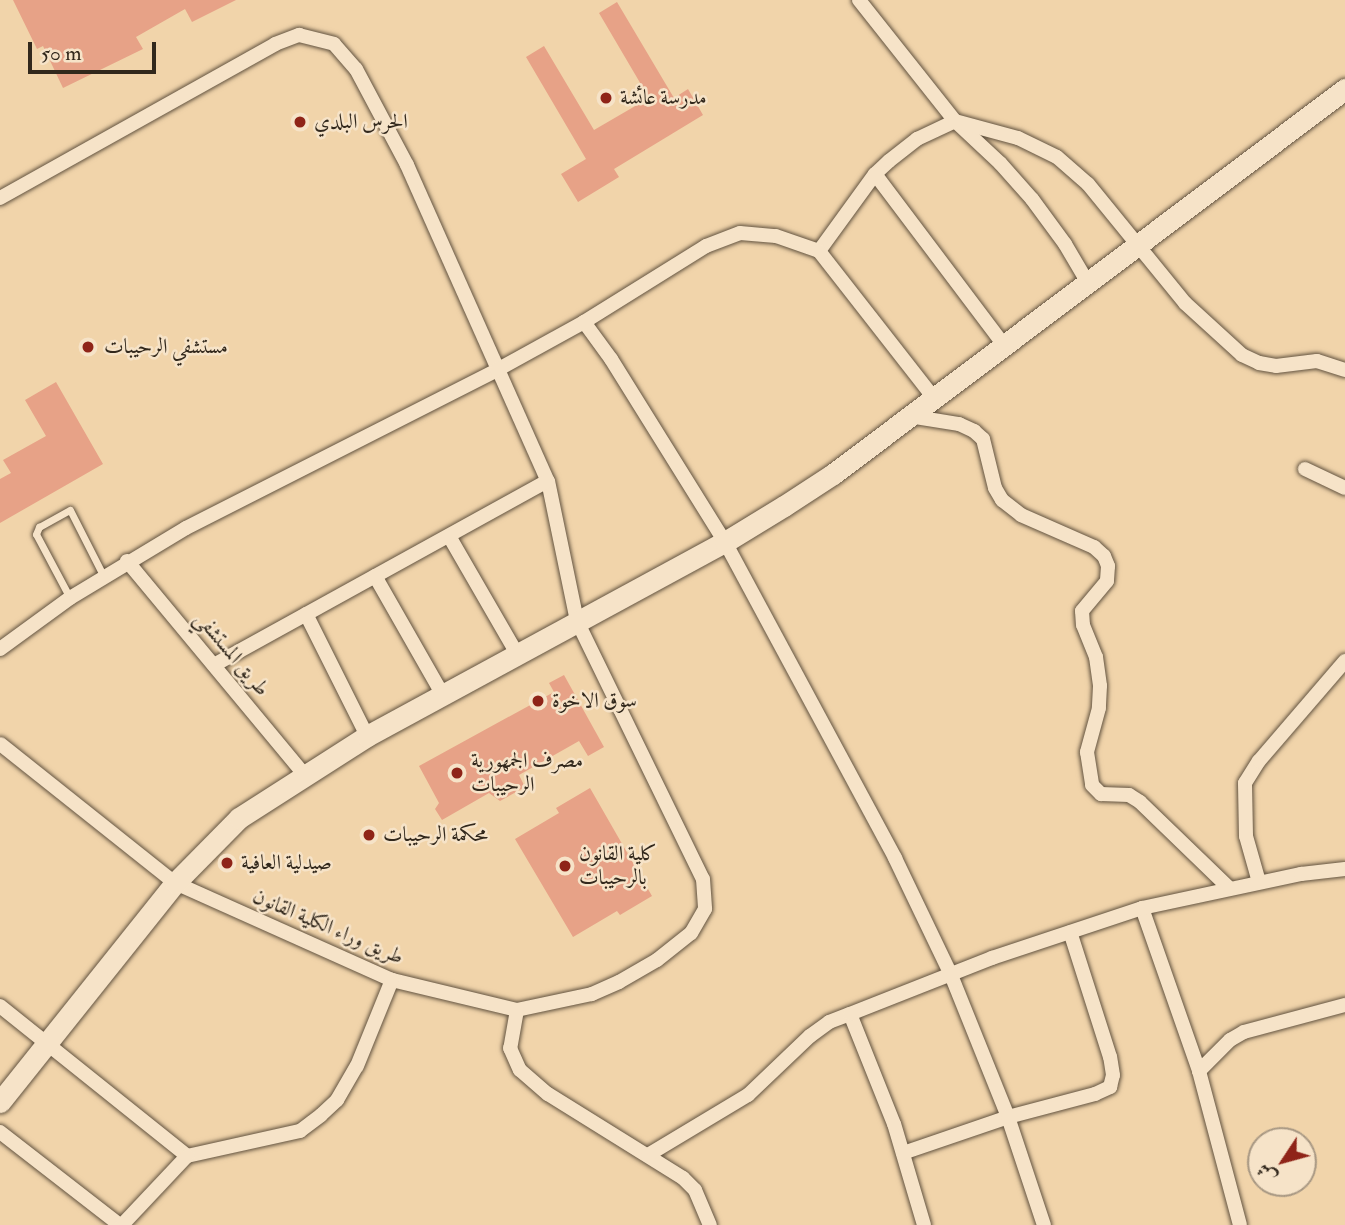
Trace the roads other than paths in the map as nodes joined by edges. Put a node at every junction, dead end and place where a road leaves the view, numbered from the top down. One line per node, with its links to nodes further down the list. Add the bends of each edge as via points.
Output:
1 (859, 0): 3 (street)
2 (1345, 89): 6 (main road)
3 (955, 121): 4 (street, via 901,149); 6 (street, via 1017,138 1057,157 1088,184); 8 (street, via 1032,199)
4 (875, 174): 7 (street); 10 (street)
5 (0, 198): 11 (street, طريق وراء الكلية القانون, via 275,44 299,35 334,44 356,69 407,165)
6 (1137, 245): 8 (main road); 12 (street, via 1185,303 1242,355 1276,366 1317,361)
7 (819, 251): 9 (street, via 776,236 740,233 706,246); 13 (street)
8 (1088, 283): 10 (main road)
9 (584, 322): 11 (street); 19 (street)
10 (1004, 345): 13 (main road)
11 (496, 370): 16 (street, طريق وراء الكلية القانون); 20 (street)
12 (1345, 370)
13 (933, 397): 14 (main road)
14 (909, 416): 19 (main road, via 833,474); 37 (street, via 974,431 983,439 1002,500 1021,515 1094,547 1104,556 1107,581 1082,611 1100,686 1100,708 1087,752 1092,785 1101,794 1129,795 1140,802)
15 (1305, 469): 17 (street)
16 (548, 481): 18 (street); 25 (street, طريق وراء الكلية القانون)
17 (1345, 488)
18 (449, 536): 21 (street); 27 (street)
19 (725, 542): 25 (main road); 40 (street, via 895,858)
20 (127, 561): 22 (street); 29 (street, طريق المستشفي)
21 (375, 576): 24 (street); 30 (street)
22 (104, 577): 23 (street); 23 (lane, via 70,510 39,527 36,534)
23 (71, 598): 26 (street)
24 (306, 614): 29 (street); 31 (street)
25 (578, 621): 27 (main road); 44 (street, طريق وراء الكلية القانون, via 703,880 705,909 691,933 619,982 580,998)
26 (0, 649)
27 (517, 654): 30 (main road)
28 (1345, 661): 35 (street, via 1258,761 1245,783 1246,836)
29 (214, 665): 33 (street, طريق المستشفي)
30 (443, 695): 31 (main road)
31 (368, 736): 33 (main road)
32 (0, 744): 36 (street, طريق وراء الكلية القانون)
33 (304, 774): 36 (main road, via 239,818)
34 (1345, 869): 35 (street)
35 (1259, 882): 37 (street)
36 (175, 883): 41 (street, طريق وراء الكلية القانون); 46 (main road)
37 (1229, 888): 38 (street)
38 (1142, 908): 39 (street); 47 (street)
39 (1070, 932): 40 (street); 49 (street, via 1110,1057 1110,1087)
40 (951, 975): 45 (street); 49 (street)
41 (392, 980): 44 (street, طريق وراء الكلية القانون); 53 (street, via 357,1066 337,1100 321,1115 300,1131)
42 (1345, 1004): 47 (street, via 1244,1032)
43 (0, 1006): 46 (street)
44 (517, 1010): 52 (street, via 510,1048 520,1070 548,1094)
45 (849, 1014): 51 (street); 52 (street, via 810,1036 748,1095)
46 (47, 1042): 48 (main road); 53 (street)
47 (1199, 1071): 58 (street)
48 (0, 1102)
49 (1008, 1117): 51 (street); 57 (street)
50 (0, 1132): 54 (street)
51 (903, 1153): 56 (street)
52 (648, 1155): 55 (street, via 695,1190)
53 (187, 1156): 54 (street)
54 (121, 1225)
55 (710, 1225)
56 (923, 1225)
57 (1044, 1225)
58 (1240, 1225)

